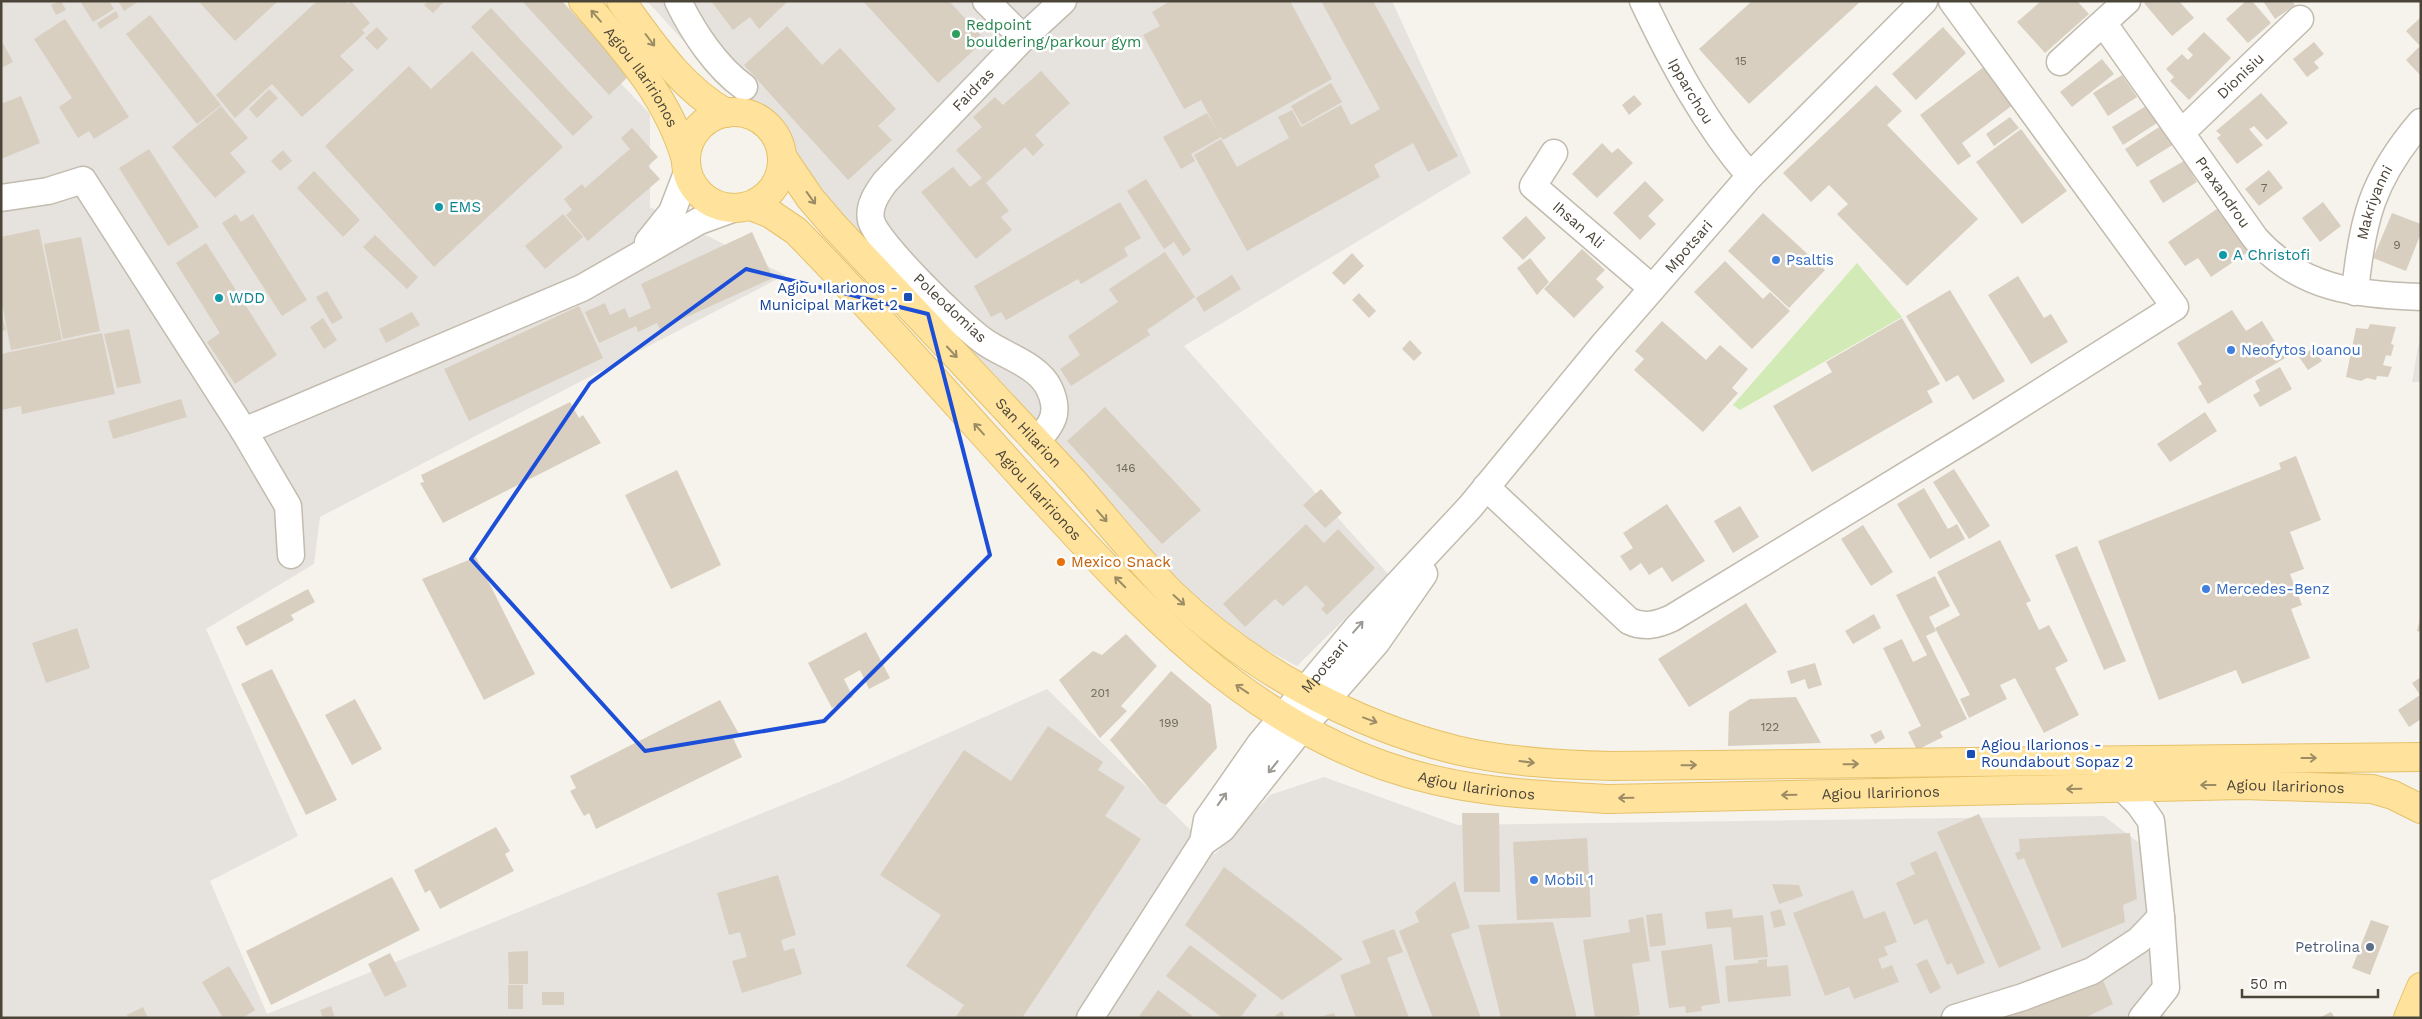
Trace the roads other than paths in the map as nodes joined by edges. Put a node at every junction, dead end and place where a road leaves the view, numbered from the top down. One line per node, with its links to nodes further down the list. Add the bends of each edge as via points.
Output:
1 (583, 1): 20 (main road, Agiou Ilaririonos, one-way to 1, via 678,133 661,99)
2 (621, 1): 15 (main road, Agiou Ilaririonos, one-way to 15, via 667,63 692,90)
3 (678, 1): 14 (street, via 685,16 729,76)
4 (986, 1): 12 (street)
5 (1063, 1): 12 (street, Faidras)
6 (1643, 1): 21 (street, Ipparchou, via 1670,58 1728,151)
7 (1924, 1): 21 (street, Mpotsari)
8 (1952, 1): 31 (street, via 2175,307 1982,429 1672,618 1658,623 1644,626 1629,621)
9 (2127, 1): 11 (street)
10 (2300, 19): 17 (street, Dionisiu)
11 (2104, 24): 13 (street); 17 (street, Praxandrou)
12 (1023, 38): 22 (street, Faidras)
13 (2060, 62)
14 (744, 87)
15 (726, 113): 19 (main road, via 740,112 765,122 777,138); 20 (main road, via 711,118 698,129 689,143)
16 (2421, 122): 27 (street, Makriyanni, via 2385,172 2370,204 2361,238)
17 (2182, 132): 27 (street, Praxandrou, via 2256,238 2272,255 2306,277)
18 (1554, 154): 26 (street, Ihsan Ali, via 1533,186)
19 (783, 158): 24 (main road, via 775,187 765,198); 30 (main road, San Hilarion, one-way to 30, via 829,221)
20 (686, 166): 24 (main road, via 693,187 704,198 717,206); 25 (street, via 678,200 665,224)
21 (1750, 176): 26 (street, Mpotsari)
22 (885, 182): 30 (street, Poleodomias, via 872,202 871,210 871,220 882,240 969,330 1037,374 1049,388 1054,411 1052,424)
23 (1, 198): 29 (street, via 48,191 83,180)
24 (742, 208): 25 (street, via 699,221); 35 (main road, Agiou Ilaririonos, one-way to 24, via 1220,674 1151,614 796,231 772,214)
25 (611, 273): 29 (street)
26 (1652, 288): 31 (street, Mpotsari)
27 (2355, 292): 28 (street, Praxandrou)
28 (2421, 297)
29 (244, 431): 33 (street, via 288,506)
30 (1036, 442): 32 (main road, San Hilarion, one-way to 32)
31 (1486, 487): 34 (street, Mpotsari, via 1376,643)
32 (1134, 552): 34 (main road, Agiou Ilaririonos, one-way to 34, via 1172,594 1236,648)
33 (291, 556)
34 (1314, 696): 35 (street, Mpotsari); 36 (main road, Agiou Ilaririonos, one-way to 36, via 1364,718 1454,749 1549,765)
35 (1292, 722): 38 (main road, Agiou Ilaririonos, one-way to 35, via 1609,799 1492,792 1386,766 1338,747); 43 (street, Mpotsari, via 1260,744 1207,820 1203,842)
36 (2421, 757)
37 (2178, 786): 38 (main road, Agiou Ilaririonos); 39 (main road, Agiou Ilaririonos, one-way to 37, via 2393,795 2372,790); 40 (street, via 2162,801)
38 (2123, 788): 40 (street)
39 (2421, 809)
40 (2151, 820): 41 (street)
41 (2162, 918): 44 (street, via 2139,940 2092,971); 45 (street, via 2166,988)
42 (2421, 987): 46 (main road)
43 (1090, 1018)
44 (1955, 1018)
45 (2142, 1018)
46 (2408, 1018)

